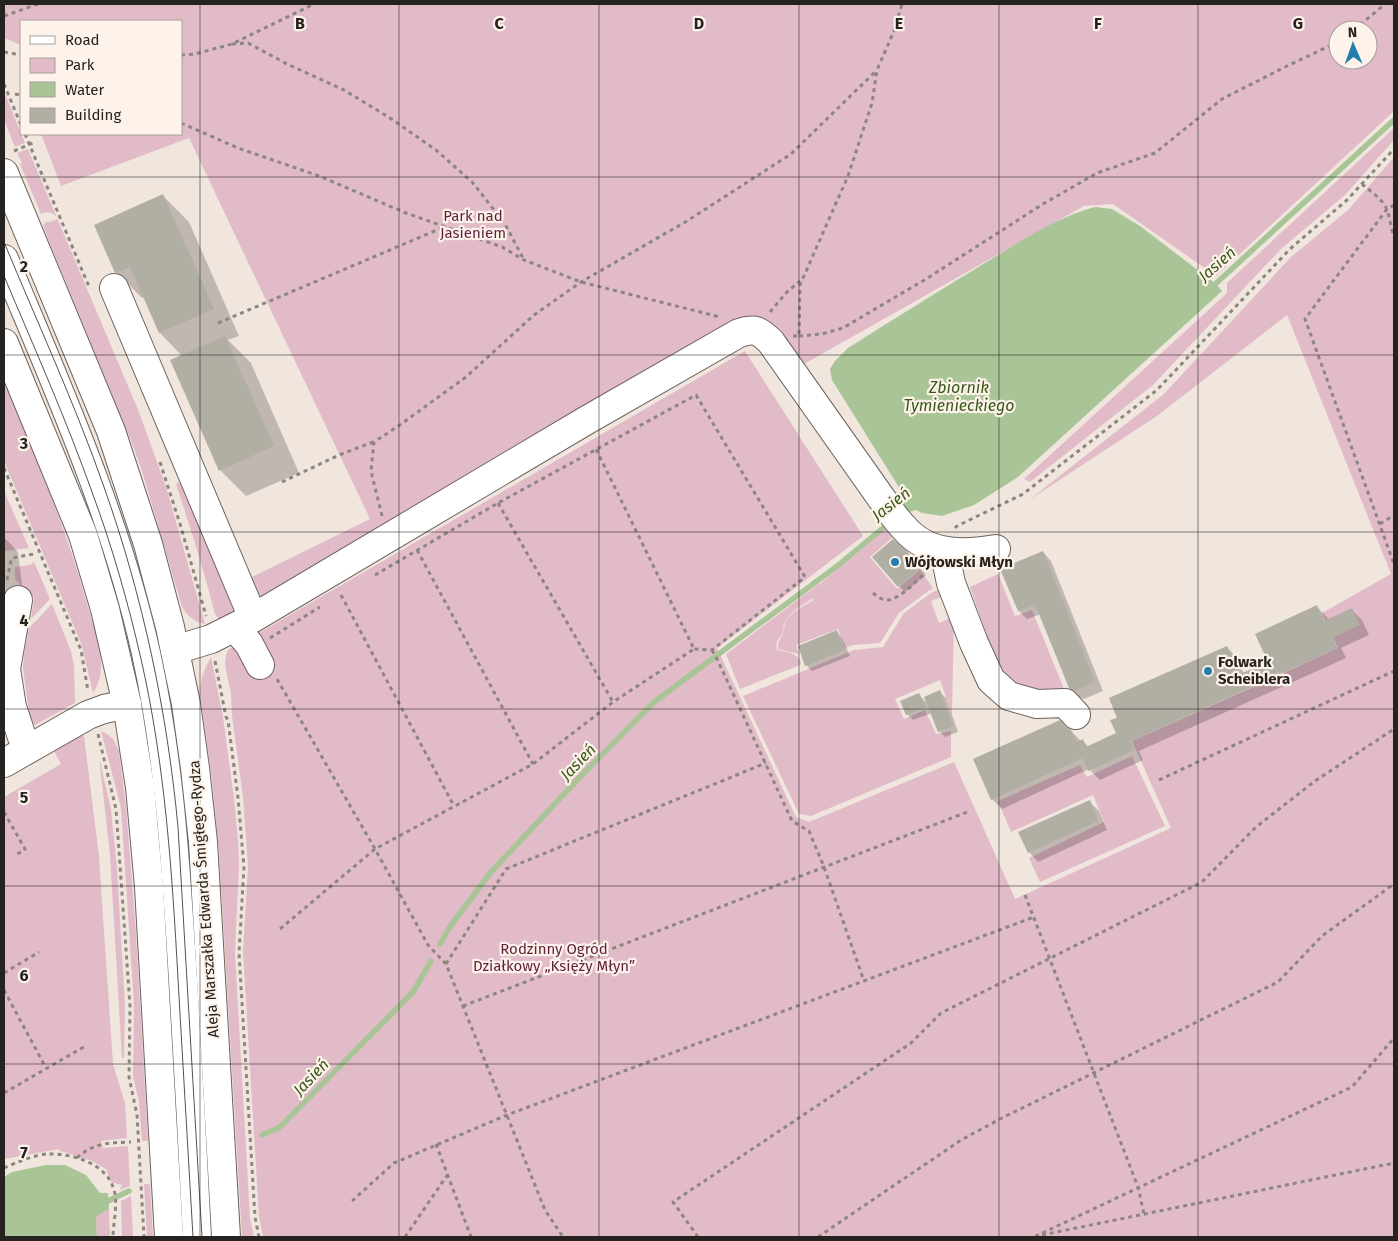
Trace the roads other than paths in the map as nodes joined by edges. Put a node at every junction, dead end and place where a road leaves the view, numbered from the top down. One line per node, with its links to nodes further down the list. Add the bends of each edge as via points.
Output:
1 (7, 166): 9 (main road, Aleja Marszałka Edwarda Śmigłego-Rydza, via 120,456 157,575)
2 (4, 259): 15 (main road, via 98,490 125,572 151,681 166,769 175,853)
3 (102, 288): 8 (main road)
4 (4, 343): 10 (main road, via 83,535 105,609)
5 (996, 548): 6 (main road)
6 (940, 550): 8 (main road, via 910,535 771,342 760,332 748,331 730,338 387,538); 11 (main road, via 991,680 1009,696 1037,704 1065,703)
7 (12, 593): 12 (main road, via 6,669 12,707 22,736)
8 (255, 647): 9 (main road, via 211,639)
9 (176, 650): 16 (main road, Aleja Marszałka Edwarda Śmigłego-Rydza, via 194,759 203,842)
10 (127, 704): 12 (main road, via 93,713); 14 (main road, via 140,787 149,887)
11 (1076, 715)
12 (30, 748): 13 (main road)
13 (4, 764)
14 (169, 1237)
15 (198, 1237)
16 (226, 1237)

